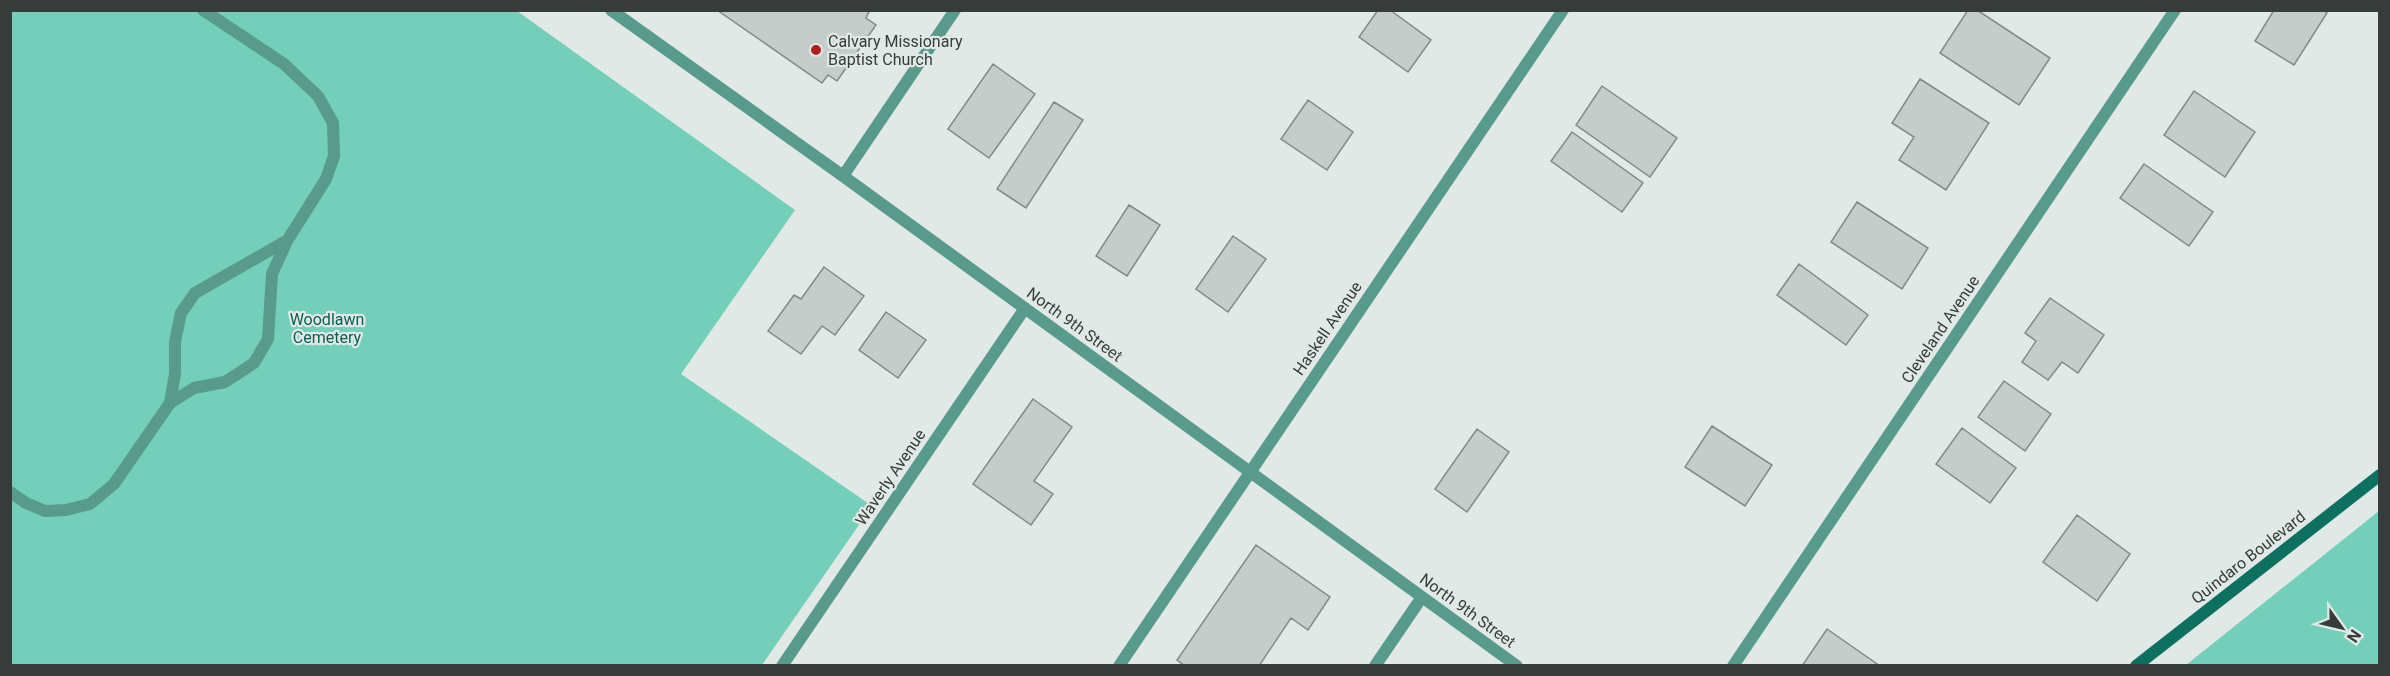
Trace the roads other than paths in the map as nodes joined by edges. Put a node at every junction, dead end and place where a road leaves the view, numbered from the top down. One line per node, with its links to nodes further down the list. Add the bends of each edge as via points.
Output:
1 (203, 10): 7 (street, via 284,64 318,96 333,123 334,156 327,179)
2 (611, 10): 6 (street, North 9th Street)
3 (955, 10): 6 (street)
4 (1563, 10): 10 (street, Haskell Avenue)
5 (2175, 10): 18 (street, Cleveland Avenue)
6 (843, 176): 8 (street, North 9th Street)
7 (287, 241): 9 (street, via 195,293 181,313); 9 (street, via 272,274 268,339 254,363 225,382 194,388)
8 (1025, 308): 10 (street, North 9th Street); 14 (street, Waverly Avenue)
9 (170, 403): 12 (street, via 114,484 90,504 45,511)
10 (1249, 472): 13 (street, North 9th Street); 15 (street, Haskell Avenue)
11 (2379, 475): 19 (main road, Quindaro Boulevard)
12 (10, 492)
13 (1422, 597): 16 (street); 17 (street, North 9th Street)
14 (782, 666)
15 (1119, 666)
16 (1375, 666)
17 (1517, 666)
18 (1733, 666)
19 (2136, 666)

